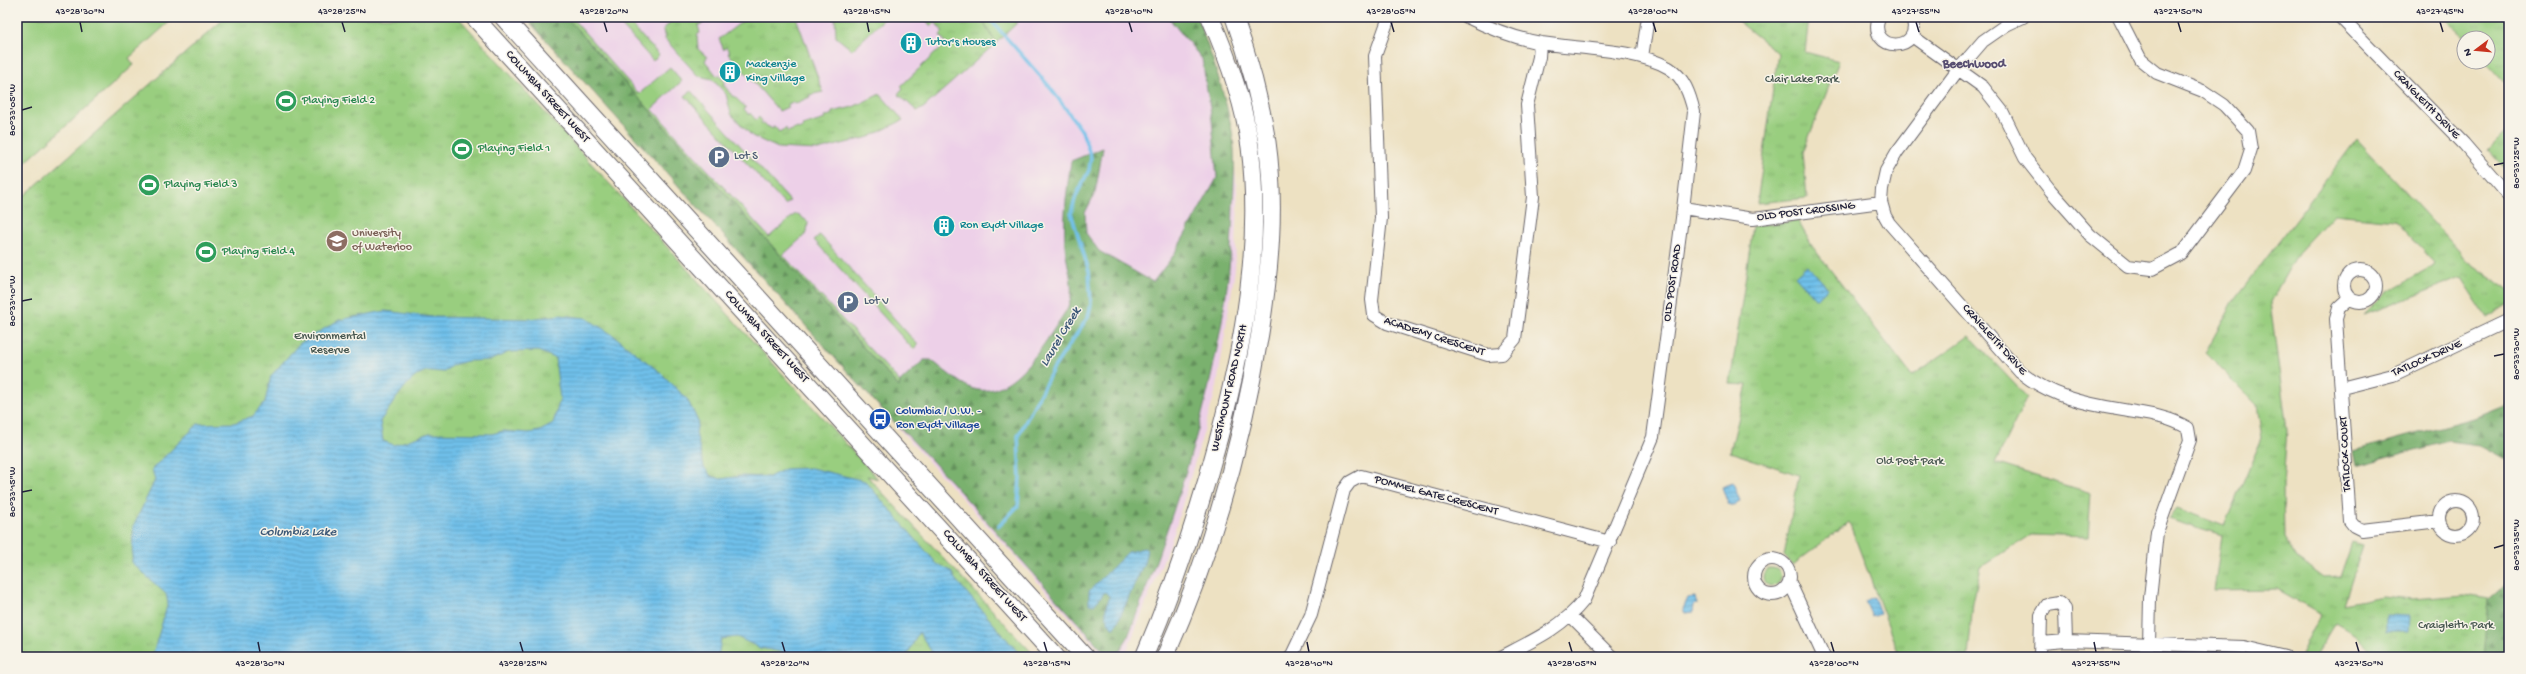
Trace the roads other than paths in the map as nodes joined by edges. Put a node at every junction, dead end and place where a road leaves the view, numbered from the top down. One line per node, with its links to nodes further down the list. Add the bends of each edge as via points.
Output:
1 (474, 17): 30 (main road, COLUMBIA STREET WEST)
2 (503, 17): 31 (main road, COLUMBIA STREET WEST)
3 (1210, 17): 32 (main road, WESTMOUNT ROAD NORTH, via 1223,46 1240,98 1249,146 1253,182 1252,257 1245,326 1204,492 1167,603)
4 (1234, 17): 33 (main road, WESTMOUNT ROAD NORTH, via 1257,89 1267,143 1271,201 1270,269 1252,385 1225,497 1187,608)
5 (1389, 17): 14 (street, ACADEMY CRESCENT, via 1375,56 1381,218 1372,300 1374,315 1387,323 1488,355 1502,354 1516,339 1533,197 1527,105)
6 (1466, 17): 14 (street, OLD POST ROAD, via 1497,33)
7 (1648, 17): 15 (street)
8 (1879, 17): 13 (street, via 1877,30 1888,44 1904,43)
9 (1912, 17): 13 (street)
10 (2023, 17): 16 (street, via 2006,25 1984,41)
11 (2118, 17): 16 (street, via 2142,60 2157,74 2203,90 2224,105 2248,131 2251,149 2244,171 2182,253 2152,269 2128,266 2090,234 2051,191 2026,158 1998,105 1983,87)
12 (2340, 17): 17 (street, CRAIGLEITH DRIVE, via 2464,144)
13 (1912, 36): 16 (street)
14 (1540, 43): 15 (street, OLD POST ROAD)
15 (1642, 57): 19 (street, OLD POST ROAD, via 1670,68 1691,96 1694,112)
16 (1958, 70): 18 (street, via 1886,170)
17 (2509, 196)
18 (1881, 202): 19 (street, OLD POST CROSSING, via 1753,219); 29 (street, CRAIGLEITH DRIVE, via 1890,223 2020,372 2037,386 2077,401 2163,416 2188,428 2190,440 2157,532 2150,598)
19 (1683, 208): 24 (street, OLD POST ROAD, via 1653,437)
20 (2349, 299): 22 (street, TATLOCK COURT, via 2339,308 2336,319)
21 (2509, 320): 22 (street, TATLOCK DRIVE, via 2393,375)
22 (2342, 388): 23 (street, TATLOCK COURT, via 2350,521 2362,530)
23 (2439, 521)
24 (1610, 542): 26 (street, OLD POST ROAD, via 1591,588); 34 (street, POMMEL GATE CRESCENT, via 1361,476 1350,482 1344,490 1311,615)
25 (1790, 583): 37 (street)
26 (1571, 616): 35 (street, OLD POST ROAD, via 1555,628); 36 (street)
27 (2066, 640): 28 (street); 28 (street, via 2065,609 2059,603 2046,605 2041,615); 29 (street)
28 (2041, 643): 38 (street)
29 (2149, 645): 39 (street, via 2244,647)
30 (1056, 657)
31 (1084, 657)
32 (1144, 657)
33 (1165, 657)
34 (1290, 657)
35 (1501, 657)
36 (1612, 657)
37 (1824, 657)
38 (2040, 657)
39 (2286, 657)

